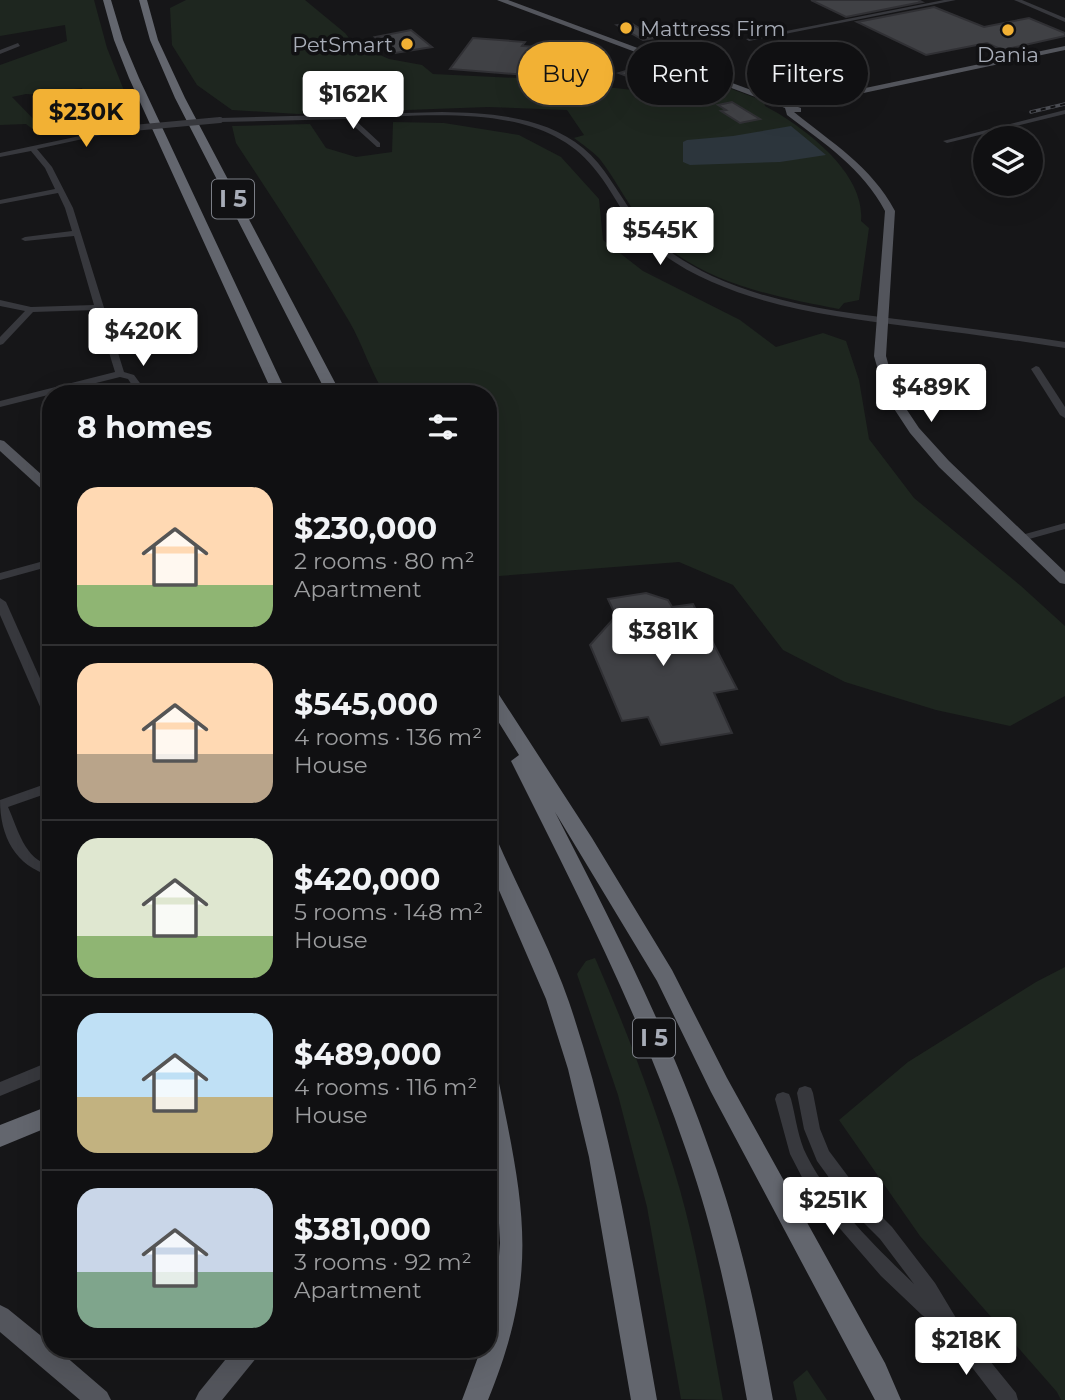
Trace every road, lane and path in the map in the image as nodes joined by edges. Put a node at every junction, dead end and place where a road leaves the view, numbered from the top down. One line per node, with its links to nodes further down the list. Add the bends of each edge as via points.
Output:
1 (107, 0): 33 (highway, I 5, via 131,72)
2 (143, 0): 34 (highway, I 5, via 154,40 180,98)
3 (501, 0): 11 (main road)
4 (953, 0): 7 (street)
5 (1017, 0): 6 (street)
6 (1065, 20)
7 (749, 39)
8 (18, 45): 10 (street)
9 (1065, 48): 11 (main road)
10 (0, 52)
11 (789, 106): 26 (main road, via 790,113 864,172 884,196 890,211)
12 (1063, 115): 15 (street)
13 (348, 117): 14 (street, bridge, via 220,120); 16 (street); 26 (street, via 473,115 558,135 592,160 639,228 684,265 766,299)
14 (122, 129): 17 (street)
15 (947, 141)
16 (377, 145)
17 (32, 147): 18 (street); 19 (street)
18 (0, 155)
19 (61, 190): 20 (street); 21 (street)
20 (0, 202)
21 (76, 233): 22 (street); 24 (street)
22 (25, 239)
23 (0, 303): 25 (street)
24 (100, 307): 25 (street); 30 (street)
25 (31, 310): 27 (street)
26 (882, 320): 28 (street); 41 (main road, via 880,356 891,395 929,447)
27 (0, 342)
28 (1065, 345)
29 (1036, 369): 37 (street)
30 (120, 374): 31 (street); 32 (street, via 131,377)
31 (76, 385)
32 (137, 385)
33 (277, 385)
34 (329, 385)
35 (42, 394): 36 (street)
36 (0, 404)
37 (1065, 415)
38 (0, 444): 39 (main road)
39 (42, 482)
40 (1065, 526): 41 (street)
41 (1021, 538): 44 (main road)
42 (42, 565): 43 (street)
43 (0, 577)
44 (1065, 580)
45 (0, 602): 46 (street)
46 (42, 698)
47 (497, 705): 72 (highway, via 664,976)
48 (497, 715): 71 (highway, I 5, via 628,977 687,1120 731,1260)
49 (42, 791): 50 (street)
50 (1, 805): 52 (street, via 27,861)
51 (497, 862): 70 (highway, via 557,999 579,1069 601,1157)
52 (42, 869)
53 (42, 1072): 54 (street)
54 (0, 1089)
55 (805, 1093): 61 (street, via 823,1156 929,1289)
56 (783, 1100): 61 (street, via 800,1159 828,1204 923,1305)
57 (42, 1119): 59 (highway)
58 (497, 1132): 62 (highway, via 512,1242 510,1281)
59 (0, 1136)
60 (0, 1317): 63 (main road)
61 (953, 1329): 73 (street)
62 (497, 1339)
63 (42, 1352)
64 (49, 1358): 67 (main road)
65 (242, 1358): 68 (main road)
66 (490, 1358): 69 (highway)
67 (99, 1400)
68 (207, 1400)
69 (475, 1400)
70 (644, 1400)
71 (760, 1400)
72 (888, 1400)
73 (1009, 1400)

